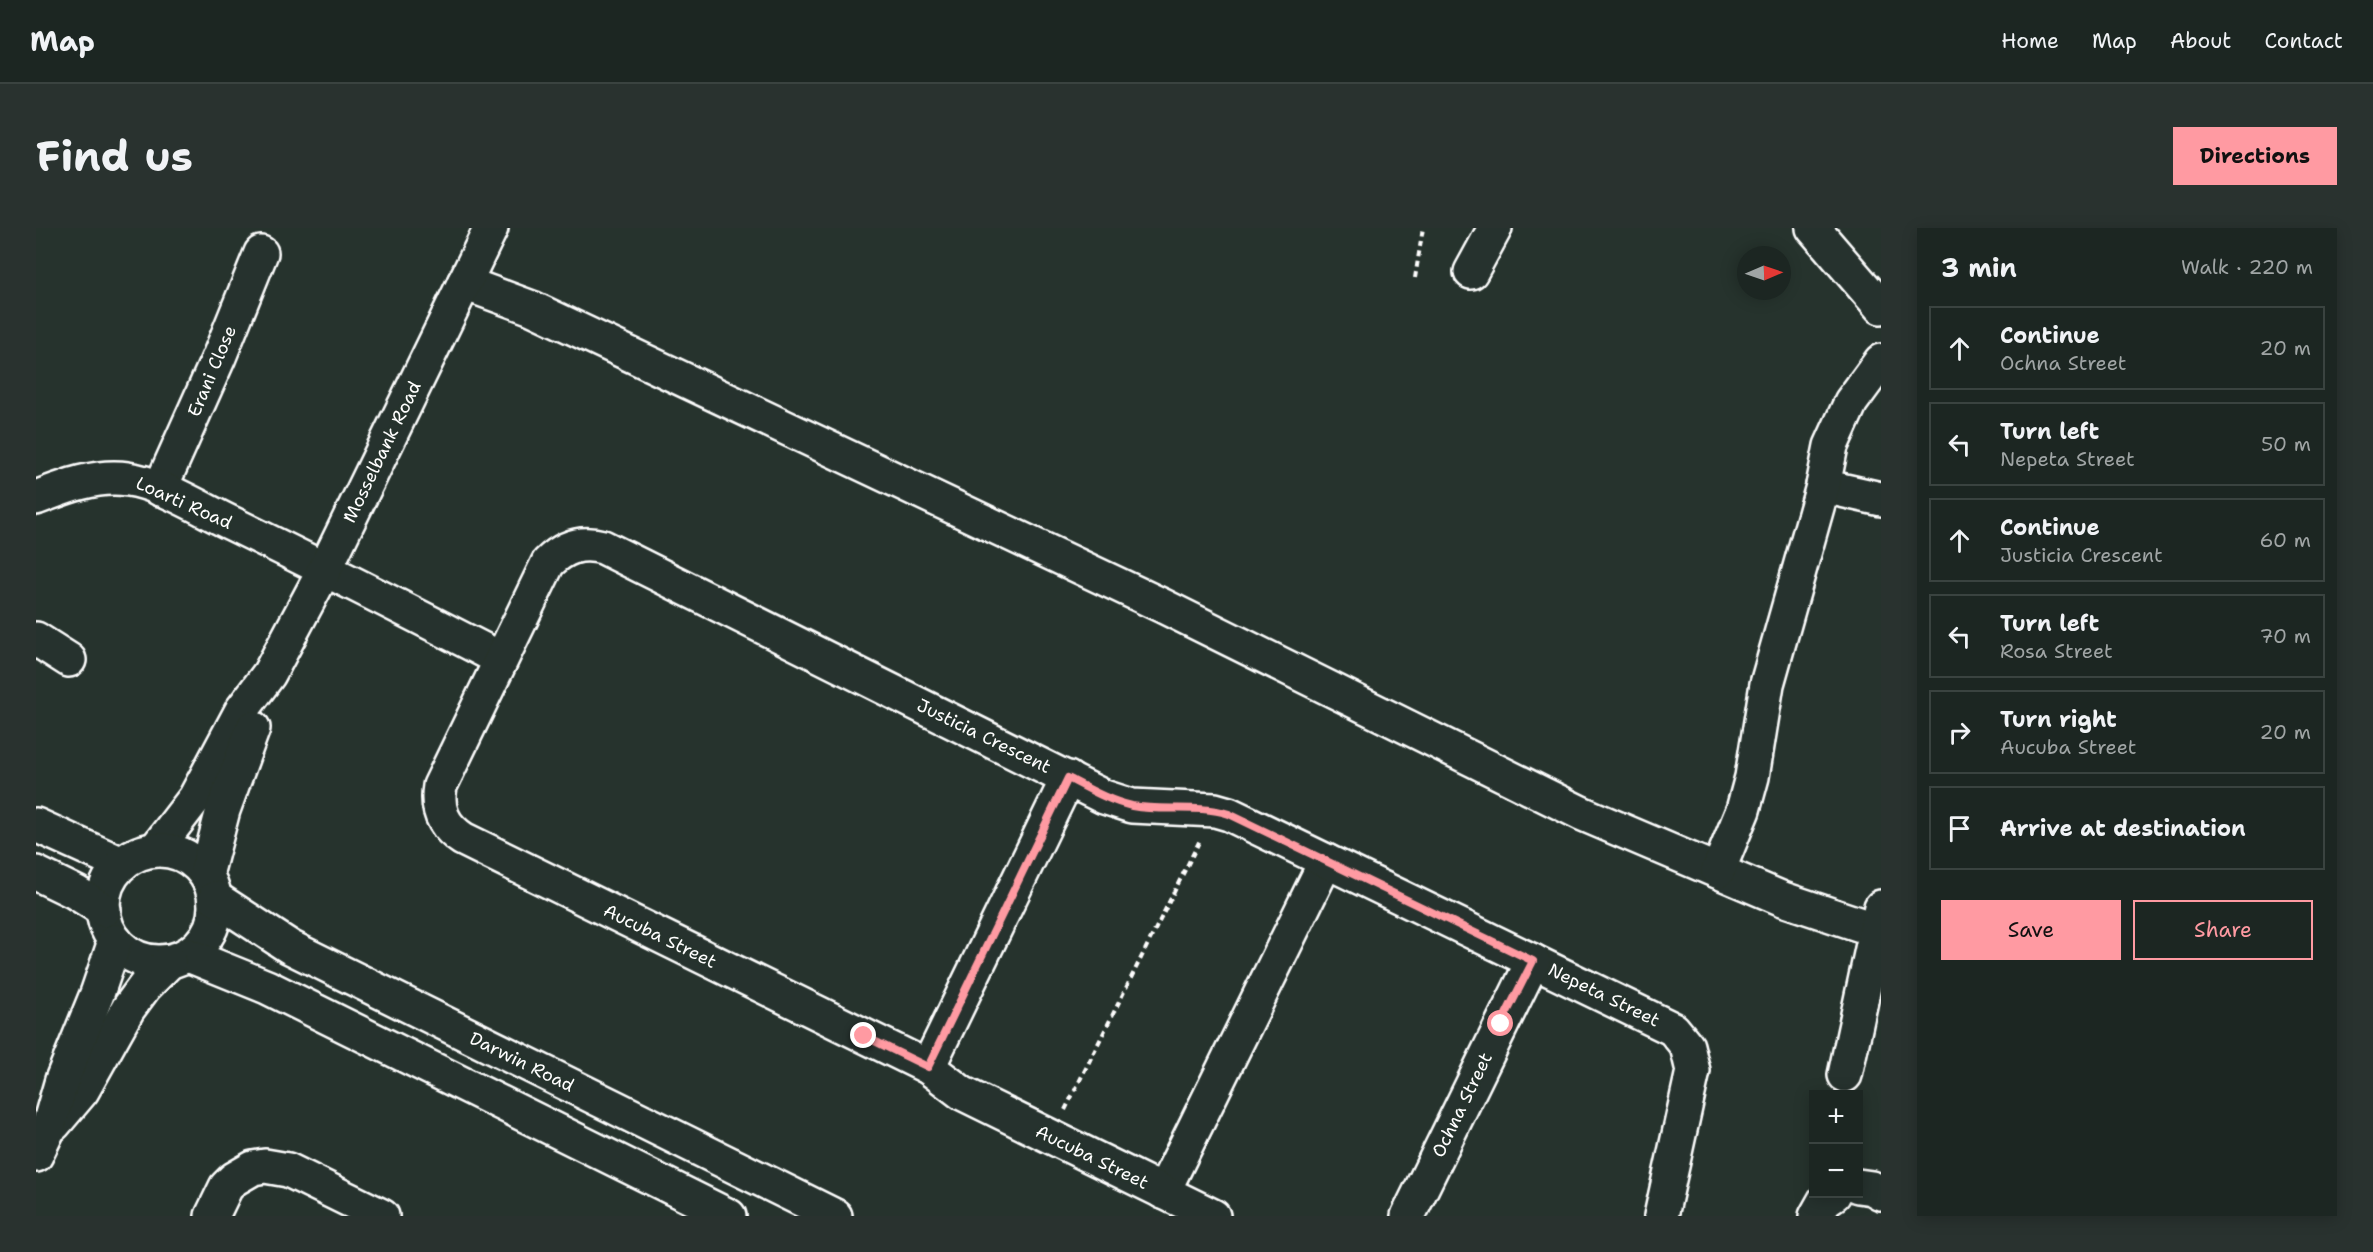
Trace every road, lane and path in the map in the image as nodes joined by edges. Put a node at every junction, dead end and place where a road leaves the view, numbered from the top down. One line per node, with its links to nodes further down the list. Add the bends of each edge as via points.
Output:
1 (491, 228): 8 (street, Mosselbank Road)
2 (1423, 228): 7 (path)
3 (1495, 228): 6 (street)
4 (1813, 228): 9 (street)
5 (261, 253): 12 (street, Erani Close)
6 (1471, 272)
7 (1414, 278)
8 (464, 283): 15 (street, Mosselbank Road); 26 (street, via 532,308 1163,606 1581,813)
9 (1881, 307)
10 (1881, 361): 11 (street, via 1851,402 1831,446)
11 (1823, 486): 14 (street); 26 (street, via 1767,684 1752,777)
12 (160, 489): 13 (street, Loarti Road, via 129,478 103,478 68,485); 15 (street, Loarti Road)
13 (36, 498)
14 (1881, 499)
15 (325, 569): 17 (street); 19 (street, Mosselbank Road)
16 (36, 639): 18 (street)
17 (501, 659): 20 (street, Justicia Crescent, via 548,563 564,549 594,544); 34 (street, Aucuba Street, via 440,786 439,809 452,832)
18 (69, 660)
19 (269, 674): 23 (street, Mosselbank Road, via 242,710 195,798); 28 (street, Mosselbank Road, via 223,810)
20 (1068, 778): 21 (street, Justicia Crescent, via 1132,806); 34 (street)
21 (1215, 810): 24 (street, Justicia Crescent); 36 (path)
22 (36, 825): 25 (street)
23 (155, 850): 25 (street, via 138,854); 28 (street, via 173,851 189,859)
24 (1326, 861): 33 (street, Nepeta Street); 39 (street)
25 (123, 864): 29 (street, via 111,878)
26 (1718, 871): 30 (street, via 1783,899)
27 (36, 873): 29 (street)
28 (211, 887): 32 (street, via 215,914 211,930 203,941); 45 (street, Darwin Road, via 290,947)
29 (104, 910): 31 (street)
30 (1878, 919): 35 (street)
31 (115, 941): 32 (street, via 142,960); 37 (street)
32 (178, 958): 37 (street, via 145,986 128,1009 82,1091); 44 (street, via 267,987)
33 (1533, 961): 47 (street, Ochna Street); 48 (street, Nepeta Street, via 1673,1029 1687,1046 1694,1071)
34 (928, 1067): 36 (street, Aucuba Street, via 962,1093)
35 (1845, 1075)
36 (1052, 1138): 39 (street, Aucuba Street)
37 (41, 1144)
38 (1863, 1187): 40 (street)
39 (1163, 1191): 46 (street, Aucuba Street)
40 (1881, 1193)
41 (1828, 1198): 49 (street)
42 (212, 1216): 43 (street, via 234,1179 265,1166 288,1170)
43 (382, 1216)
44 (729, 1216)
45 (835, 1216)
46 (1213, 1216)
47 (1407, 1216)
48 (1661, 1216)
49 (1816, 1216)

